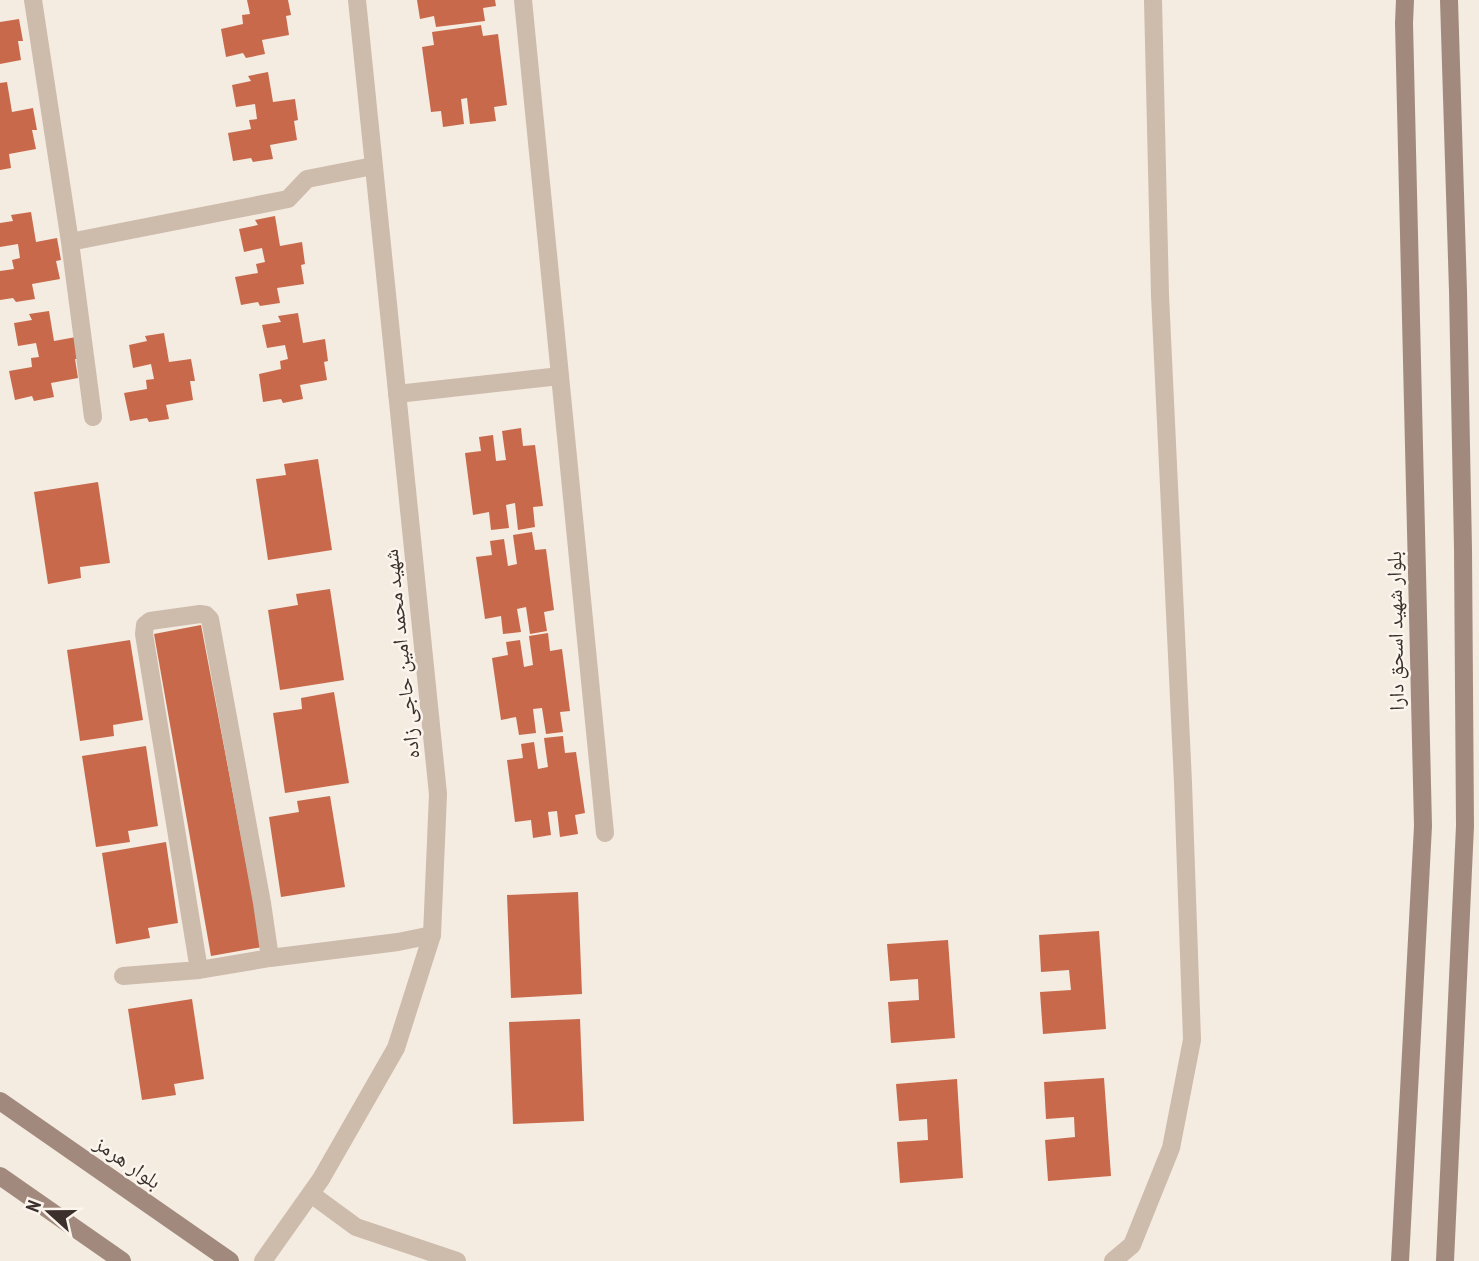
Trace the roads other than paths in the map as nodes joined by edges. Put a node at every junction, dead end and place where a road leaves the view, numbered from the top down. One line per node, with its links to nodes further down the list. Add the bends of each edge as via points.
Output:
1 (33, 0): 8 (street)
2 (357, 0): 7 (street, شهید محمد امین حاجی زاده)
3 (523, 0): 9 (street)
4 (1153, 0): 24 (street, via 1160,295 1192,1040 1171,1148 1132,1244)
5 (1405, 0): 25 (main road, بلوار شهید اسحق دارا, via 1423,826)
6 (1449, 0): 26 (main road, via 1465,826)
7 (373, 166): 8 (street, via 307,178 288,199); 10 (street, شهید محمد امین حاجی زاده)
8 (70, 242): 11 (street)
9 (560, 376): 10 (street); 12 (street)
10 (397, 394): 13 (street, شهید محمد امین حاجی زاده, via 438,794)
11 (93, 416)
12 (605, 833)
13 (432, 935): 14 (street); 19 (street, شهید محمد امین حاجی زاده, via 396,1048)
14 (270, 958): 15 (street); 15 (street, via 210,619 200,614 150,621 144,634)
15 (199, 970): 16 (street)
16 (123, 976)
17 (0, 1101): 21 (main road, بلوار هرمز)
18 (0, 1176): 20 (main road)
19 (312, 1194): 22 (street, شهید محمد امین حاجی زاده); 23 (street, via 356,1227)
20 (122, 1261)
21 (230, 1261)
22 (263, 1261)
23 (457, 1261)
24 (1113, 1261)
25 (1400, 1261)
26 (1445, 1261)

